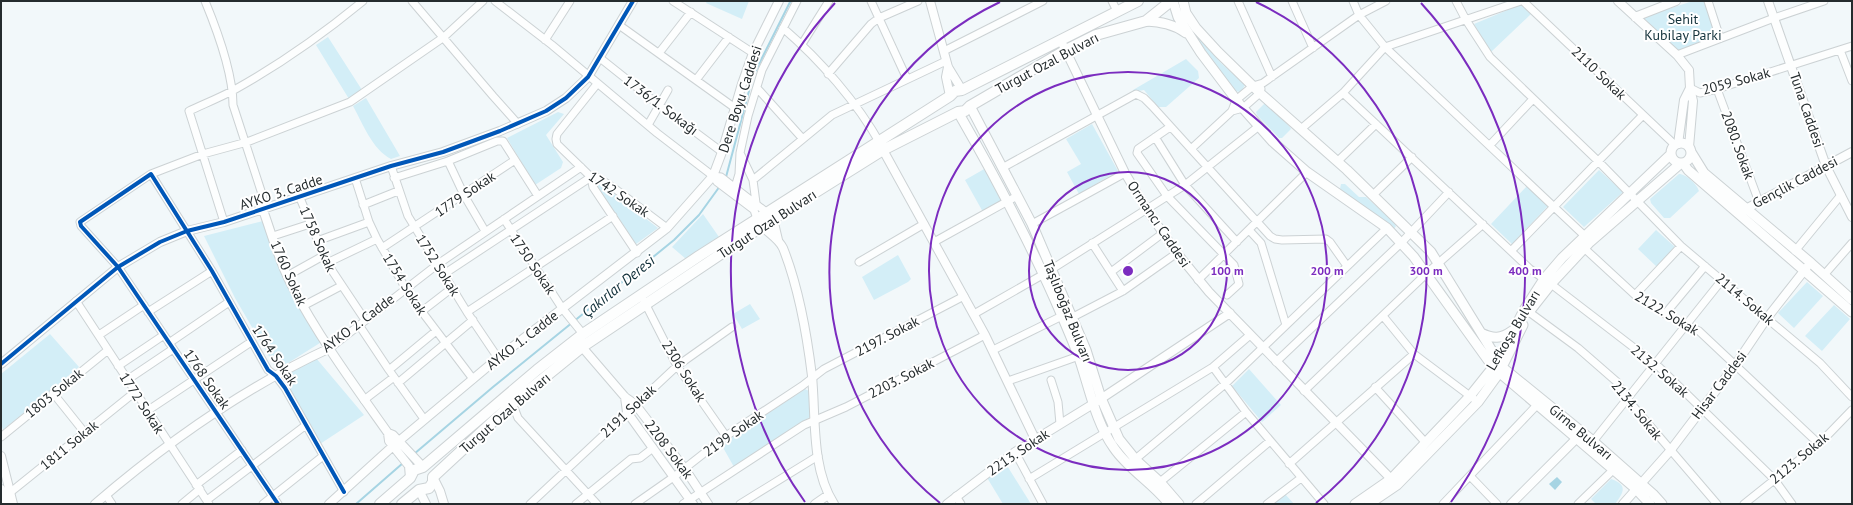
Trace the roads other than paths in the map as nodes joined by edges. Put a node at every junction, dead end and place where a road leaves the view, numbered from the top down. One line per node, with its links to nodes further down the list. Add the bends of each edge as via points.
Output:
1 (205, 1): 73 (street, via 215,26)
2 (363, 1): 73 (street, via 300,48)
3 (412, 1): 43 (street)
4 (483, 1): 43 (street)
5 (495, 1): 46 (street)
6 (570, 1): 46 (street)
7 (633, 1): 40 (street, AYKO 3. Cadde)
8 (673, 1): 33 (street)
9 (780, 1): 56 (street, Dere Boyu Caddesi)
10 (797, 1): 41 (street)
11 (829, 1): 48 (street)
12 (871, 1): 36 (street)
13 (918, 1): 36 (street)
14 (930, 1): 54 (street)
15 (1043, 1): 31 (street)
16 (1112, 1): 32 (street)
17 (1137, 1): 32 (main road, Turgut Ozal Bulvarı)
18 (1172, 1): 39 (main road, Turgut Ozal Bulvarı); 42 (main road)
19 (1183, 1): 69 (main road, via 1186,13 1196,28)
20 (1238, 1): 63 (street)
21 (1292, 1): 51 (street)
22 (1353, 1): 34 (street, 2122. Sokak)
23 (1386, 1): 34 (street)
24 (1456, 1): 38 (street, 2114. Sokak)
25 (1522, 1): 38 (street); 89 (street, 2110 Sokak)
26 (1618, 1): 35 (street)
27 (1676, 1): 35 (street)
28 (1708, 1): 45 (street)
29 (1768, 1): 37 (street, Tuna Caddesi)
30 (1824, 1): 37 (street)
31 (1030, 4): 54 (street)
32 (1117, 11): 47 (main road, Turgut Ozal Bulvarı)
33 (691, 12): 44 (street); 55 (street)
34 (1359, 15): 50 (street, 2122. Sokak); 51 (street)
35 (1635, 17): 57 (street)
36 (879, 18): 61 (street); 64 (street)
37 (1774, 18): 45 (street); 60 (street, Tuna Caddesi)
38 (1466, 20): 50 (street); 79 (street, 2114. Sokak, via 1490,57)
39 (1146, 21): 42 (main road, via 1178,27); 52 (main road, Turgut Ozal Bulvarı, via 1096,35)
40 (619, 25): 55 (street); 58 (street, AYKO 3. Cadde)
41 (783, 28): 48 (street); 70 (street, via 762,70)
42 (1188, 34): 80 (main road)
43 (444, 37): 90 (street); 98 (street, via 350,102)
44 (729, 37): 56 (street); 65 (street)
45 (1720, 38): 57 (street)
46 (545, 40): 62 (street)
47 (1061, 40): 52 (street, Ormancı Caddesi); 75 (main road, Turgut Ozal Bulvarı)
48 (802, 44): 61 (street)
49 (1852, 46): 53 (street, 2059 Sokak)
50 (1385, 47): 77 (street); 99 (street, 2122. Sokak)
51 (1313, 48): 63 (street)
52 (1066, 50): 83 (main road, Turgut Ozal Bulvarı); 88 (street, Ormancı Caddesi)
53 (1840, 50): 60 (street, 2059 Sokak); 66 (street)
54 (944, 51): 59 (street)
55 (659, 53): 65 (street)
56 (752, 53): 84 (street, Dere Boyu Caddesi)
57 (1677, 55): 71 (street, via 1689,70)
58 (600, 58): 62 (street, AYKO 3. Cadde); 82 (street, 1736/1. Sokağı)
59 (947, 64): 64 (street); 75 (street); 78 (street, via 946,77)
60 (1791, 65): 72 (street, 2059 Sokak); 117 (street, Tuna Caddesi)
61 (828, 74): 81 (street)
62 (588, 77): 67 (street); 90 (street, AYKO 3. Cadde, via 546,111)
63 (1272, 77): 68 (street)
64 (907, 79): 81 (street)
65 (696, 80): 84 (street)
66 (1852, 81)
67 (597, 84): 92 (street); 116 (street, 1742 Sokak, via 557,134 557,144)
68 (1263, 84): 69 (street); 76 (street)
69 (1253, 86): 76 (main road); 80 (street)
70 (757, 88): 97 (street); 106 (street)
71 (1690, 88): 72 (street, 2059 Sokak, via 1700,93); 100 (street, via 1684,100); 103 (street, via 1693,101)
72 (1717, 89): 142 (street, 2080. Sokak)
73 (233, 90): 98 (street, via 233,105); 107 (street, via 189,111)
74 (668, 90): 82 (street)
75 (962, 90): 78 (main road, Turgut Ozal Bulvarı); 83 (main road, via 970,96)
76 (1260, 93): 85 (street); 95 (main road)
77 (1343, 94): 91 (street, 2132. Sokak); 95 (street)
78 (950, 96): 87 (main road, via 950,106); 101 (main road, Turgut Ozal Bulvarı)
79 (1533, 99): 99 (street); 113 (street, 2114. Sokak)
80 (1236, 100): 85 (main road); 86 (street)
81 (854, 103): 97 (street, via 832,115); 101 (street)
82 (659, 105): 92 (street); 104 (street, 1736/1. Sokağı)
83 (970, 106): 87 (main road, Turgut Ozal Bulvarı, via 965,111); 118 (main road, Taşlıboğaz Bulvarı)
84 (735, 108): 104 (street, Dere Boyu Caddesi)
85 (1243, 108): 86 (street); 93 (main road)
86 (1232, 111): 102 (street)
87 (958, 112): 101 (main road, Turgut Ozal Bulvarı); 140 (main road, Taşlıboğaz Bulvarı)
88 (1096, 115): 94 (street, via 1136,94 1144,98); 118 (street); 121 (street, Ormancı Caddesi)
89 (1643, 115): 100 (street, 2110 Sokak); 113 (street)
90 (518, 124): 115 (street, AYKO 3. Cadde, via 443,152)
91 (1376, 124): 109 (street, 2132. Sokak); 112 (street)
92 (648, 125): 126 (street)
93 (1259, 126): 119 (street); 120 (main road, via 1273,142)
94 (1170, 127): 96 (street); 102 (street)
95 (1302, 129): 112 (main road)
96 (1155, 137): 128 (street); 138 (street, via 1138,149 1137,153)
97 (802, 138): 127 (street)
98 (247, 142): 107 (street); 146 (street, via 263,197)
99 (1490, 145): 145 (street, 2122. Sokak)
100 (1677, 145): 103 (main road, via 1685,144); 108 (main road)
101 (881, 146): 150 (main road, Turgut Ozal Bulvarı); 158 (street)
102 (1191, 149): 119 (street)
103 (1690, 150): 114 (main road, via 1688,160); 148 (main road, via 1704,173)
104 (722, 152): 126 (street, Dere Boyu Caddesi)
105 (1852, 152): 117 (street, Gençlik Caddesi)
106 (740, 153): 127 (street); 129 (street, via 740,174)
107 (203, 154): 122 (street); 154 (street)
108 (1671, 154): 114 (main road, via 1674,160); 132 (main road, Lefkoşa Bulvarı)
109 (1412, 157): 131 (street, 2132. Sokak); 134 (street)
110 (515, 160): 111 (street, via 503,141 497,141); 133 (street, 1779 Sokak); 136 (street)
111 (448, 161): 125 (street); 133 (street)
112 (1338, 161): 134 (main road)
113 (1599, 162): 132 (street, 2114. Sokak); 145 (street)
114 (1682, 163): 141 (main road, Lefkoşa Bulvarı); 148 (main road)
115 (391, 166): 124 (street, AYKO 3. Cadde); 125 (street, 1752 Sokak)
116 (581, 166): 123 (street, 1742 Sokak); 136 (street, AYKO 2. Cadde)
117 (1826, 166): 135 (street, Tuna Caddesi); 142 (street, Gençlik Caddesi)
118 (1002, 168): 137 (main road, Taşlıboğaz Bulvarı)
119 (1208, 168): 128 (street); 153 (street)
120 (1308, 172): 153 (street); 163 (main road)
121 (1124, 173): 147 (street, Ormancı Caddesi); 159 (street)
122 (151, 174): 164 (street, 1764 Sokak); 197 (street, 1768 Sokak, via 80,222)
123 (591, 177): 149 (street, via 593,187); 162 (street, 1742 Sokak, via 597,177 614,188); 167 (street)
124 (355, 178): 139 (street, AYKO 3. Cadde); 144 (street, 1754 Sokak)
125 (394, 178): 130 (street, 1752 Sokak)
126 (717, 178): 129 (street); 162 (street, AYKO 1. Cadde)
127 (753, 180): 143 (street)
128 (1185, 185): 138 (street); 176 (street)
129 (735, 191): 143 (street); 156 (street, via 754,210)
130 (398, 192): 144 (street); 161 (street, 1752 Sokak)
131 (1449, 192): 160 (street, 2132. Sokak); 168 (street)
132 (1631, 194): 141 (street, 2114. Sokak); 177 (main road, Lefkoşa Bulvarı)
133 (464, 195): 161 (street, 1779 Sokak); 166 (street)
134 (1373, 195): 168 (main road)
135 (1841, 195): 151 (street, Tuna Caddesi); 184 (street)
136 (538, 196): 152 (street, AYKO 2. Cadde)
137 (1017, 196): 140 (street); 159 (main road, Taşlıboğaz Bulvarı)
138 (1167, 196): 147 (street); 189 (street)
139 (300, 198): 146 (street, AYKO 3. Cadde); 157 (street, 1758 Sokak)
140 (1008, 201): 175 (street); 200 (main road, Taşlıboğaz Bulvarı)
141 (1637, 201): 177 (main road, Lefkoşa Bulvarı); 182 (street, 2114. Sokak)
142 (1759, 202): 148 (street, Gençlik Caddesi)
143 (756, 204): 150 (street)
144 (363, 205): 155 (street, 1754 Sokak)
145 (1555, 207): 177 (street, 2122. Sokak); 185 (street)
146 (264, 210): 154 (street, AYKO 3. Cadde); 170 (street, 1760 Sokak)
147 (1147, 210): 169 (street, Ormancı Caddesi); 178 (street)
148 (1742, 211): 184 (main road); 196 (main road)
149 (613, 216): 186 (street); 198 (street)
150 (770, 216): 156 (main road, Turgut Ozal Bulvarı); 173 (street)
151 (1852, 217)
152 (504, 219): 166 (street, AYKO 2. Cadde); 167 (street, 1750 Sokak)
153 (1258, 221): 165 (street); 171 (street)
154 (224, 222): 164 (street, AYKO 3. Cadde)
155 (369, 222): 172 (street, 1754 Sokak); 174 (street)
156 (759, 223): 173 (street); 216 (main road, Turgut Ozal Bulvarı)
157 (310, 224): 170 (street); 174 (street, 1758 Sokak)
158 (924, 224): 175 (street); 190 (street)
159 (1032, 224): 200 (main road, Taşlıboğaz Bulvarı)
160 (1483, 224): 185 (street, 2132. Sokak); 192 (street)
161 (415, 227): 183 (street, 1779 Sokak); 193 (street, 1752 Sokak)
162 (667, 228): 186 (street, AYKO 1. Cadde)
163 (1387, 228): 180 (main road); 194 (street)
164 (187, 230): 197 (street, AYKO 3. Cadde, via 160,242); 199 (street, 1764 Sokak)
165 (1249, 230): 176 (street); 179 (street)
166 (485, 231): 193 (street, AYKO 2. Cadde)
167 (511, 231): 198 (street, 1750 Sokak); 202 (street)
168 (1411, 231): 180 (street); 192 (main road)
169 (1162, 232): 187 (street, Ormancı Caddesi); 201 (street)
170 (272, 236): 205 (street, 1760 Sokak)
171 (1270, 236): 179 (street); 194 (street, via 1282,240 1326,239)
172 (377, 239): 183 (street, 1754 Sokak); 191 (street)
173 (778, 240): 270 (street, via 783,247 792,276 806,336)
174 (317, 241): 188 (street, 1758 Sokak)
175 (934, 242): 215 (street)
176 (1237, 242): 189 (street)
177 (1586, 242): 208 (main road, Lefkoşa Bulvarı); 214 (street, 2122. Sokak)
178 (1092, 243): 200 (street); 201 (street)
179 (1261, 243): 237 (street)
180 (1402, 243): 203 (main road); 259 (street)
181 (1852, 244): 204 (street)
182 (1681, 246): 195 (street, 2114. Sokak); 214 (street)
183 (382, 248): 210 (street, 1754 Sokak)
184 (1795, 250): 196 (main road)
185 (1511, 251): 208 (street, 2132. Sokak, via 1530,269)
186 (637, 253): 222 (street, AYKO 1. Cadde)
187 (1177, 253): 206 (street, Ormancı Caddesi); 212 (street)
188 (323, 256): 191 (street, 1758 Sokak); 205 (street)
189 (1224, 256): 206 (street); 213 (street, via 1234,265 1239,284)
190 (859, 262)
191 (326, 263): 209 (street, 1758 Sokak)
192 (1438, 263): 203 (street); 243 (main road)
193 (438, 264): 202 (street, 1752 Sokak); 210 (street, AYKO 2. Cadde)
194 (1347, 266): 237 (street)
195 (1705, 266): 207 (street, 2114. Sokak); 230 (street)
196 (1807, 266): 204 (main road); 227 (main road); 234 (street, Hisar Caddesi)
197 (118, 267): 218 (street, AYKO 3. Cadde); 220 (street, 1768 Sokak)
198 (535, 268): 222 (street, 1750 Sokak); 225 (street)
199 (212, 271): 219 (street, 1764 Sokak); 223 (street)
200 (1048, 271): 229 (street); 231 (main road, Taşlıboğaz Bulvarı); 233 (main road, Taşlıboğaz Bulvarı)
201 (1111, 272): 212 (street)
202 (444, 274): 211 (street, 1752 Sokak)
203 (1426, 274): 232 (street); 266 (main road)
204 (1824, 275): 217 (main road)
205 (287, 276): 221 (street, 1760 Sokak)
206 (1198, 280): 228 (street, Ormancı Caddesi)
207 (1722, 280): 234 (street, 2114. Sokak); 238 (street)
208 (1548, 281): 226 (main road, Lefkoşa Bulvarı); 242 (main road, Lefkoşa Bulvarı, via 1524,310); 260 (street, 2132. Sokak)
209 (341, 286): 221 (street); 236 (street, 1758 Sokak)
210 (406, 287): 224 (street, 1754 Sokak); 236 (street, AYKO 2. Cadde)
211 (452, 288): 224 (street); 225 (street, 1752 Sokak)
212 (1123, 291): 233 (street)
213 (1227, 295)
214 (1635, 295): 230 (street, 2122. Sokak)
215 (964, 296): 229 (street); 270 (street, 2197. Sokak, via 824,369)
216 (643, 300): 240 (main road, Turgut Ozal Bulvarı); 251 (main road, Turgut Ozal Bulvarı); 264 (street, 2306 Sokak)
217 (1852, 300)
218 (76, 301): 244 (street, 1772 Sokak); 261 (street, AYKO 3. Cadde)
219 (229, 302): 248 (street, 1764 Sokak); 250 (street)
220 (144, 305): 223 (street, 1768 Sokak); 244 (street)
221 (303, 306): 252 (street, 1760 Sokak)
222 (562, 308): 240 (street, 1750 Sokak); 258 (street, AYKO 1. Cadde)
223 (148, 312): 245 (street, 1768 Sokak)
224 (421, 312): 241 (street, 1754 Sokak)
225 (467, 312): 235 (street, 1752 Sokak)
226 (1529, 312): 266 (main road, Lefkoşa Bulvarı); 285 (street, 2134. Sokak, via 1578,348 1617,382)
227 (1852, 312)
228 (1230, 313): 247 (street, Ormancı Caddesi); 287 (street, 2213. Sokak)
229 (974, 314): 246 (street)
230 (1665, 314): 238 (street, 2122. Sokak)
231 (1062, 316): 255 (street); 257 (main road, Taşlıboğaz Bulvarı)
232 (1383, 316): 256 (street); 278 (street)
233 (1073, 317): 287 (main road, Taşlıboğaz Bulvarı, via 1086,350)
234 (1767, 318): 262 (street, Hisar Caddesi); 283 (street, 2114. Sokak, via 1820,363)
235 (473, 320): 249 (street); 258 (street, 1752 Sokak)
236 (362, 322): 252 (street, AYKO 2. Cadde); 267 (street, 1758 Sokak)
237 (1286, 325): 253 (street)
238 (1687, 325): 260 (street); 262 (street, 2122. Sokak, via 1699,331)
239 (732, 327): 264 (street, 2191 Sokak)
240 (579, 330): 284 (main road, Turgut Ozal Bulvarı)
241 (436, 331): 249 (street, 1754 Sokak); 267 (street)
242 (1513, 331): 243 (main road, via 1505,337 1498,338); 266 (main road, Lefkoşa Bulvarı)
243 (1481, 333): 266 (main road)
244 (99, 335): 254 (street, 1772 Sokak)
245 (164, 335): 250 (street, 1768 Sokak); 263 (street)
246 (985, 335): 255 (street); 300 (street, 2203. Sokak)
247 (1250, 335): 253 (street, Ormancı Caddesi); 265 (street)
248 (251, 342): 268 (street, 1764 Sokak, via 268,370); 269 (street)
249 (445, 342): 271 (street, 1754 Sokak); 273 (street)
250 (171, 346): 269 (street, 1768 Sokak); 272 (street)
251 (582, 347): 282 (street, 2208 Sokak); 284 (main road, Turgut Ozal Bulvarı)
252 (330, 348): 268 (street, AYKO 2. Cadde); 286 (street, 1760 Sokak)
253 (1262, 348): 259 (street, Ormancı Caddesi); 276 (street)
254 (108, 350): 263 (street, 1772 Sokak); 280 (street, 1803 Sokak)
255 (993, 350): 274 (street)
256 (1414, 354): 277 (street); 281 (street)
257 (1079, 356): 274 (street); 287 (main road, Taşlıboğaz Bulvarı)
258 (498, 358): 271 (street, AYKO 1. Cadde)
259 (1276, 362): 278 (street, Ormancı Caddesi)
260 (1655, 363): 285 (street); 292 (street, 2132. Sokak)
261 (1, 364)
262 (1736, 364): 292 (street, Hisar Caddesi); 314 (street, 2122. Sokak)
263 (118, 366): 272 (street, 1772 Sokak)
264 (677, 366): 289 (street, 2191 Sokak); 307 (street, 2306 Sokak)
265 (1213, 367): 276 (street); 304 (street)
266 (1498, 367): 281 (main road, Lefkoşa Bulvarı); 288 (main road, Lefkoşa Bulvarı); 290 (main road, Girne Bulvarı); 316 (main road, Girne Bulvarı)
267 (389, 370): 273 (street, 1758 Sokak)
268 (276, 376): 295 (street, AYKO 2. Cadde); 303 (street, 1764 Sokak)
269 (194, 378): 294 (street); 295 (street, 1768 Sokak)
270 (812, 378): 300 (street); 307 (street, 2199 Sokak)
271 (473, 379): 299 (street, AYKO 1. Cadde)
272 (127, 380): 279 (street, 1772 Sokak)
273 (396, 380): 286 (street); 299 (street, 1758 Sokak)
274 (1008, 380): 310 (street)
275 (1051, 380): 302 (street, via 1058,402)
276 (1225, 384): 297 (street); 324 (street)
277 (1375, 387): 301 (street); 312 (street)
278 (1304, 391): 301 (street, Ormancı Caddesi)
279 (135, 392): 294 (street, 1772 Sokak); 305 (street, 1811 Sokak)
280 (54, 394): 305 (street); 308 (street, 1803 Sokak)
281 (1470, 396): 288 (street); 312 (main road, Lefkoşa Bulvarı)
282 (625, 397): 289 (street, 2208 Sokak); 296 (street, 2208 Sokak)
283 (1852, 397)
284 (511, 399): 291 (main road, Turgut Ozal Bulvarı); 298 (street)
285 (1627, 399): 316 (street); 319 (street, 2134. Sokak)
286 (364, 400): 313 (street, 1760 Sokak, via 388,433 388,441)
287 (1097, 401): 302 (street, 2213. Sokak); 304 (main road, Taşlıboğaz Bulvarı); 306 (main road, Taşlıboğaz Bulvarı)
288 (1478, 402): 338 (main road, Lefkoşa Bulvarı)
289 (635, 404): 296 (street, 2191 Sokak); 328 (street, 2208 Sokak)
290 (1537, 405): 309 (main road, Girne Bulvarı); 332 (street)
291 (501, 408): 298 (street); 325 (main road, Turgut Ozal Bulvarı); 333 (main road, Turgut Ozal Bulvarı)
292 (1702, 408): 319 (street, Hisar Caddesi); 337 (street, 2132. Sokak)
293 (1852, 410): 314 (street, 2123. Sokak)
294 (147, 411): 315 (street, 1772 Sokak)
295 (217, 412): 315 (street, AYKO 2. Cadde); 318 (street, 1768 Sokak)
296 (627, 412): 317 (street, 2208 Sokak); 329 (street, 2191 Sokak)
297 (1246, 412): 311 (street); 339 (street)
298 (518, 418): 329 (street)
299 (424, 419): 313 (street, AYKO 1. Cadde)
300 (816, 420): 323 (street); 345 (street, 2203. Sokak, via 804,425)
301 (1335, 422): 326 (street); 338 (street, Ormancı Caddesi)
302 (1060, 424): 310 (street, 2213. Sokak)
303 (306, 425): 322 (street, 1764 Sokak); 327 (street)
304 (1113, 427): 306 (street); 324 (main road, Taşlıboğaz Bulvarı)
305 (85, 432): 351 (street, 1811 Sokak)
306 (1105, 433): 324 (main road, Taşlıboğaz Bulvarı, via 1114,449); 336 (street)
307 (726, 436): 328 (street, 2199 Sokak)
308 (1, 437)
309 (1577, 438): 316 (main road, Girne Bulvarı); 384 (street)
310 (1035, 439): 320 (street, 2213. Sokak)
311 (1270, 441): 326 (street); 377 (street)
312 (1426, 442): 338 (main road, Lefkoşa Bulvarı)
313 (396, 444): 325 (street); 334 (street, via 409,466); 344 (street, AYKO 1. Cadde)
314 (1819, 444): 337 (street, 2123. Sokak)
315 (170, 445): 341 (street, 1772 Sokak); 347 (street, AYKO 2. Cadde, via 150,458)
316 (1591, 445): 330 (main road, Girne Bulvarı); 340 (main road, Girne Bulvarı)
317 (653, 448): 331 (street, 2208 Sokak); 346 (street, via 640,458 631,459)
318 (242, 450): 327 (street, 1768 Sokak); 341 (street)
319 (1670, 451): 340 (street, Hisar Caddesi); 389 (street, 2134. Sokak)
320 (1015, 452): 336 (street); 350 (street, 2213. Sokak)
321 (1, 456): 351 (street)
322 (323, 456): 344 (street, 1764 Sokak); 349 (street)
323 (818, 456): 348 (street, via 822,480); 369 (street)
324 (1132, 463): 339 (main road, Taşlıboğaz Bulvarı)
325 (420, 464): 333 (main road, via 430,471); 334 (main road, Turgut Ozal Bulvarı)
326 (1289, 464): 335 (street)
327 (253, 465): 349 (street, 1768 Sokak); 352 (street)
328 (684, 469): 331 (street, 2199 Sokak); 345 (street, 2208 Sokak)
329 (564, 470): 346 (street); 364 (street, 2191 Sokak)
330 (1613, 470): 340 (main road, Girne Bulvarı); 385 (street)
331 (675, 476): 353 (street, 2208 Sokak); 367 (street, 2199 Sokak)
332 (1470, 476): 382 (street); 383 (street)
333 (433, 477): 343 (main road, Turgut Ozal Bulvarı, via 429,488); 363 (street)
334 (410, 478): 343 (main road, via 412,486); 360 (main road, Turgut Ozal Bulvarı)
335 (1301, 478): 378 (street); 379 (street)
336 (1029, 479): 374 (street)
337 (1774, 479): 390 (street, 2123. Sokak); 391 (street, 2132. Sokak)
338 (1394, 482): 380 (main road, Lefkoşa Bulvarı); 381 (main road, Lefkoşa Bulvarı)
339 (1157, 485): 375 (main road, Taşlıboğaz Bulvarı); 376 (main road, Taşlıboğaz Bulvarı)
340 (1638, 486): 386 (street, Hisar Caddesi); 387 (main road, Girne Bulvarı); 388 (main road, Girne Bulvarı)
341 (198, 487): 352 (street, 1772 Sokak); 356 (street)
342 (1, 489): 351 (street)
343 (419, 490): 361 (main road, Turgut Ozal Bulvarı); 362 (street)
344 (344, 492): 359 (street, AYKO 1. Cadde)
345 (700, 492): 353 (street, 2203. Sokak); 368 (street, 2208 Sokak)
346 (587, 493): 365 (street); 366 (street)
347 (106, 495): 354 (street, AYKO 2. Cadde); 355 (street)
348 (828, 495): 370 (street); 371 (street)
349 (273, 496): 357 (street); 358 (street, 1768 Sokak)
350 (956, 496): 372 (street, 2213. Sokak); 373 (street)
351 (9, 501)
352 (208, 502)
353 (689, 502)
354 (95, 504)
355 (112, 504)
356 (182, 504)
357 (263, 504)
358 (278, 504)
359 (329, 504)
360 (380, 504)
361 (402, 504)
362 (426, 504)
363 (444, 504)
364 (530, 504)
365 (576, 504)
366 (597, 504)
367 (635, 504)
368 (708, 504)
369 (740, 504)
370 (815, 504)
371 (834, 504)
372 (947, 504)
373 (961, 504)
374 (1043, 504)
375 (1169, 504)
376 (1179, 504)
377 (1196, 504)
378 (1267, 504)
379 (1324, 504)
380 (1355, 504)
381 (1370, 504)
382 (1444, 504)
383 (1497, 504)
384 (1511, 504)
385 (1578, 504)
386 (1622, 504)
387 (1650, 504)
388 (1662, 504)
389 (1717, 504)
390 (1744, 504)
391 (1792, 504)

